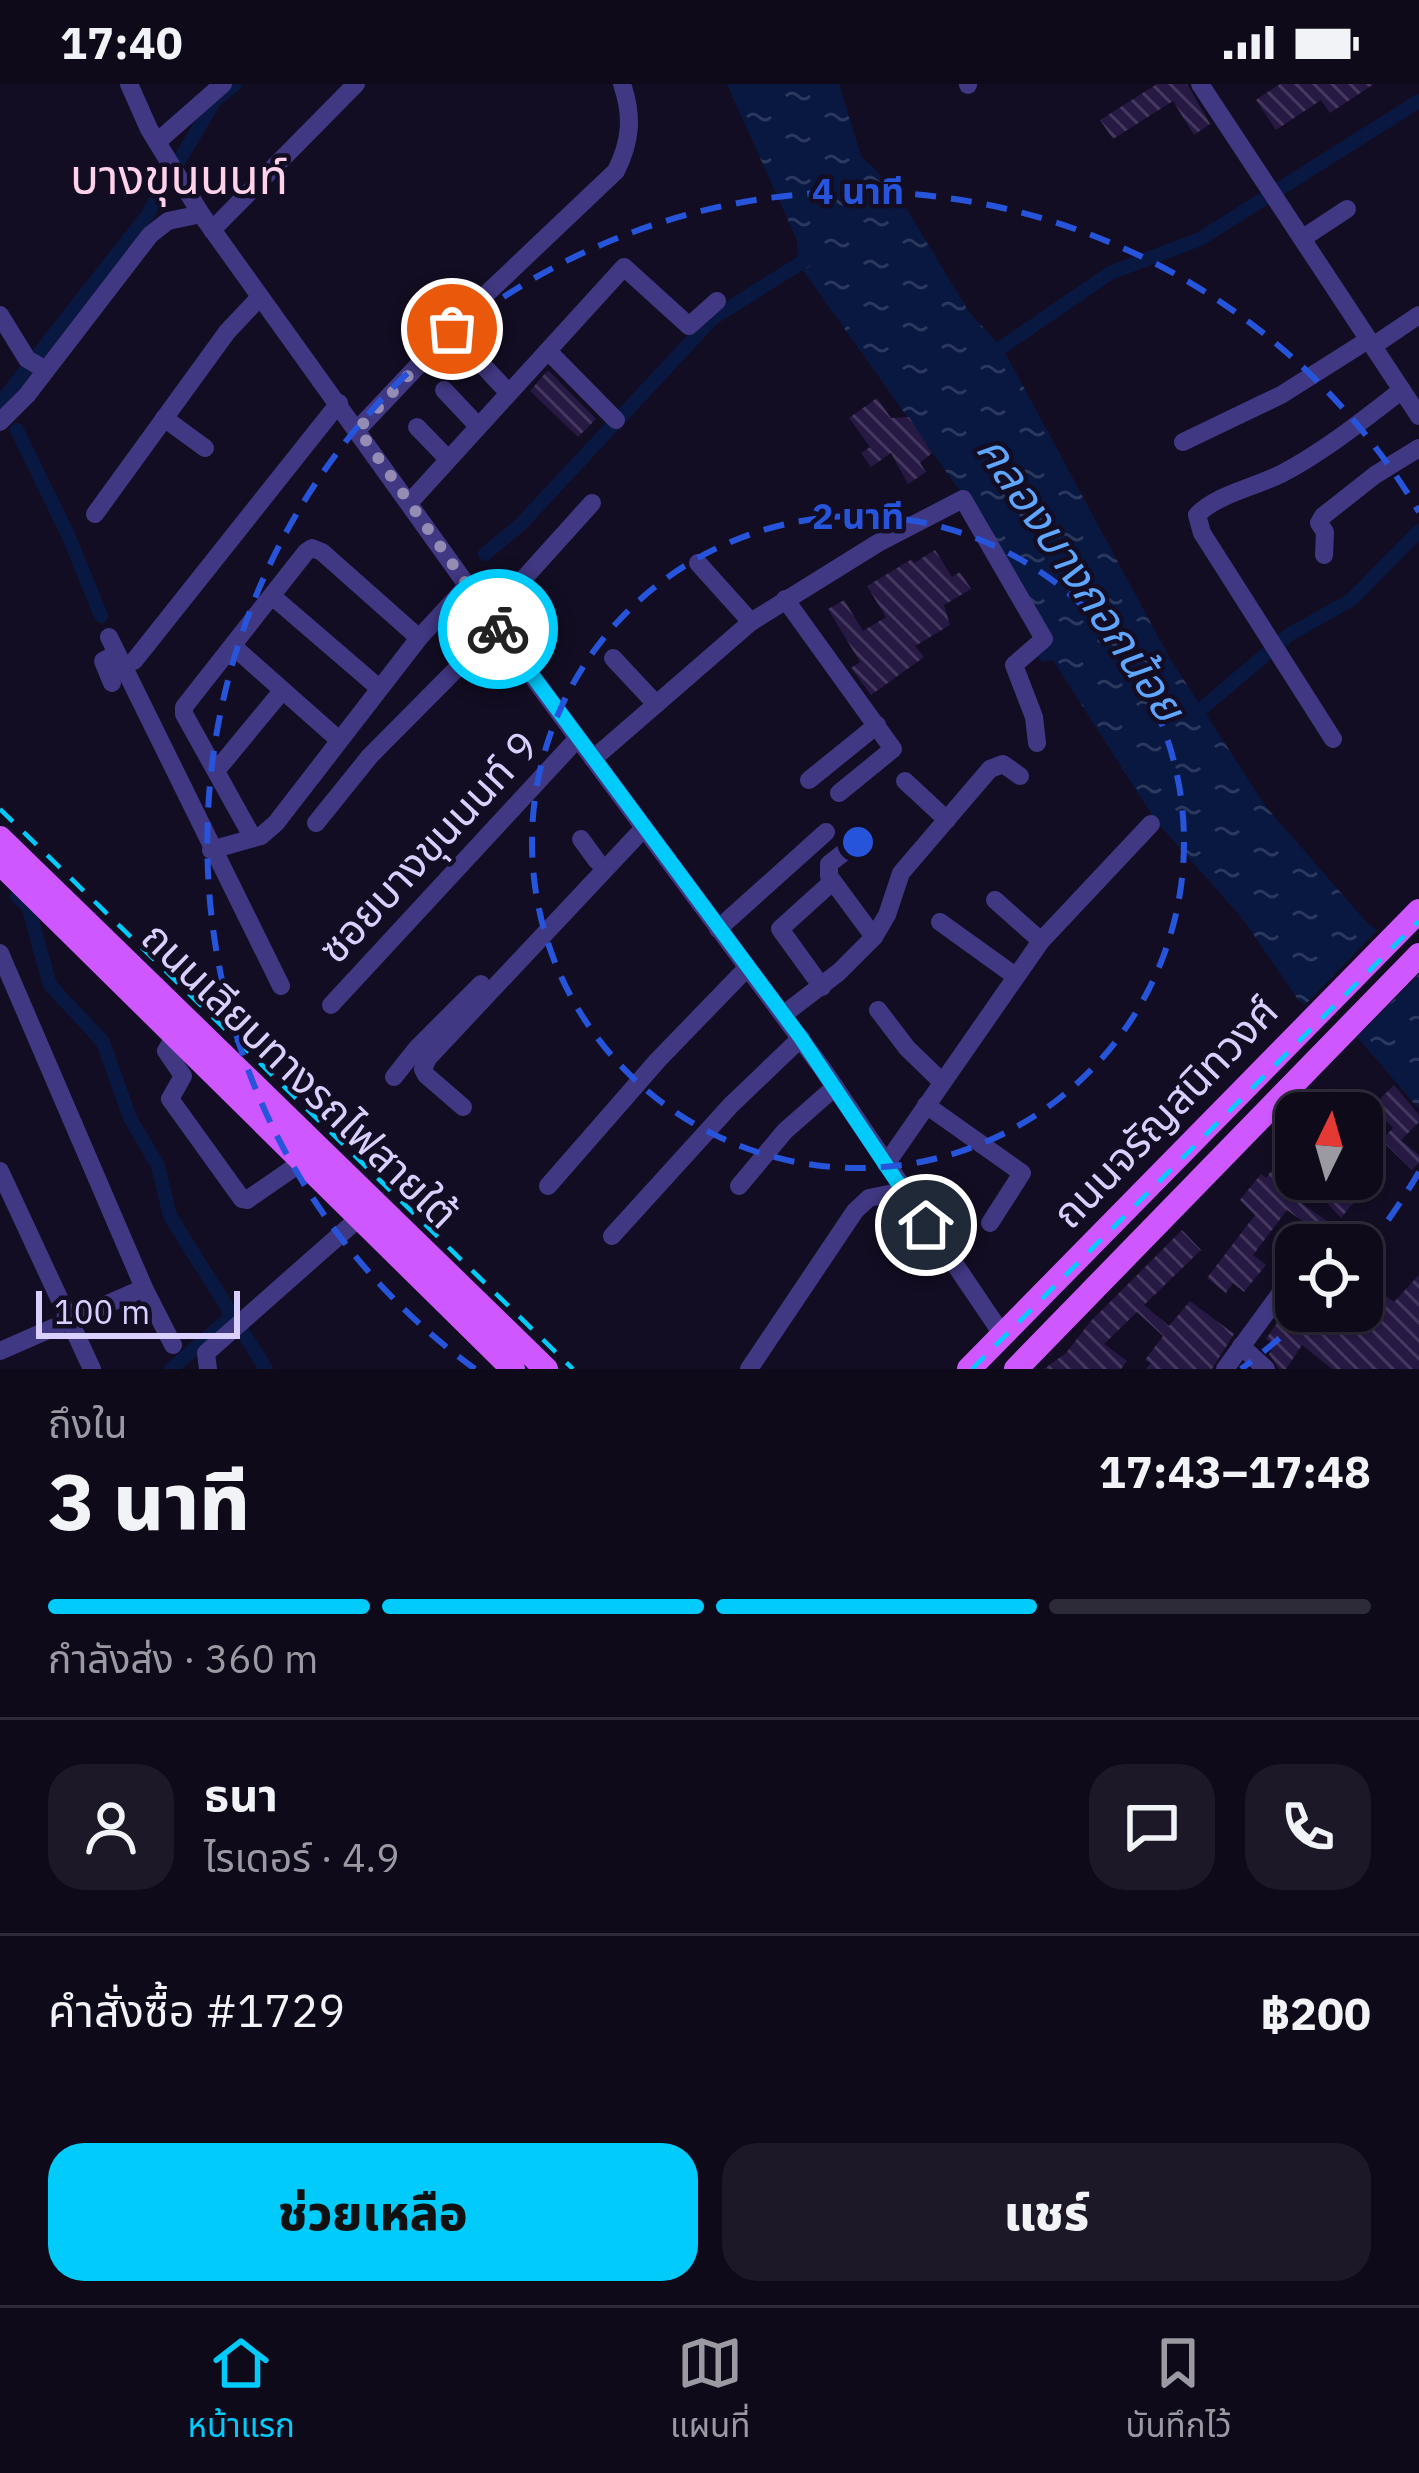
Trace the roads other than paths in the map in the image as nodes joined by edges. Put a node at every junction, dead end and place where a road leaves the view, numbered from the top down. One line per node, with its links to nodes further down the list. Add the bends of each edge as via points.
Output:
1 (129, 84): 6 (street)
2 (223, 84): 6 (street)
3 (356, 84): 8 (street)
4 (622, 84): 28 (street, via 632,111 616,171)
5 (1202, 85): 9 (street)
6 (157, 142): 8 (street)
7 (1347, 209): 9 (street)
8 (206, 222): 10 (street); 17 (street, via 168,221 150,235)
9 (1303, 238): 14 (street)
10 (260, 297): 21 (street); 23 (street)
11 (717, 301): 15 (street, via 688,326 624,267)
12 (0, 315): 17 (street, via 27,359)
13 (1419, 315): 14 (street)
14 (1370, 343): 19 (street); 29 (street)
15 (548, 351): 20 (street); 24 (street)
16 (475, 357): 20 (street)
17 (46, 370): 25 (street)
18 (444, 390): 26 (street)
19 (1402, 390): 22 (street); 51 (street, via 1326,449 1197,515)
20 (507, 391): 26 (street)
21 (339, 404): 28 (street); 60 (street, via 116,667)
22 (1419, 416)
23 (164, 418): 30 (street); 35 (street)
24 (616, 420)
25 (0, 422)
26 (477, 425): 32 (street)
27 (417, 427): 32 (street)
28 (358, 429): 33 (street)
29 (1183, 442)
30 (205, 448)
31 (1419, 448): 36 (street, via 1323,516)
32 (447, 458): 33 (street)
33 (410, 502): 38 (street)
34 (592, 503): 41 (street)
35 (95, 514)
36 (1324, 555)
37 (698, 563): 42 (street)
38 (468, 585): 41 (street); 43 (street)
39 (272, 596): 43 (street, via 316,549); 44 (street); 46 (street)
40 (785, 599): 42 (street); 49 (street); 53 (street, via 963,499 1044,639 1014,665)
41 (494, 622): 50 (street); 62 (street)
42 (751, 622): 48 (street)
43 (419, 638): 46 (street)
44 (234, 647): 47 (street); 56 (street, via 184,707)
45 (614, 658): 48 (street)
46 (379, 688): 52 (street)
47 (282, 691): 52 (street); 56 (street)
48 (656, 704): 54 (street)
49 (877, 725): 57 (street); 59 (street, via 893,749)
50 (578, 738): 54 (street); 87 (street, ซอยบางขุนนนท์ 9)
51 (1333, 739)
52 (338, 740): 67 (street, via 276,823)
53 (1037, 743)
54 (593, 759): 63 (street)
55 (1020, 776): 61 (street, via 996,764)
56 (219, 777): 60 (street); 67 (street)
57 (809, 780)
58 (905, 781): 61 (street)
59 (839, 793)
60 (185, 797): 69 (street)
61 (946, 820): 78 (street, via 901,873)
62 (316, 823)
63 (640, 824): 71 (street); 77 (street); 96 (street, via 428,1058 426,1075)
64 (1151, 824): 79 (street)
65 (826, 832): 77 (street)
66 (0, 838): 116 (main road, ถนนเลียบทางรถไฟสายใต้)
67 (254, 838): 69 (street)
68 (580, 839): 71 (street)
69 (211, 850): 85 (street)
70 (843, 853): 73 (street, via 827,869)
71 (597, 861): 92 (street)
72 (0, 863): 90 (main road, ถนนเลียบทางรถไฟสายใต้)
73 (832, 882): 78 (street); 86 (street, via 780,929)
74 (994, 900): 79 (street)
75 (1419, 910): 109 (main road, ถนนจรัญสนิทวงศ์)
76 (940, 922): 84 (street)
77 (718, 929): 82 (street)
78 (874, 937): 86 (street)
79 (1041, 941): 84 (street)
80 (0, 952): 83 (street)
81 (1419, 955): 119 (main road, ถนนจรัญสนิทวงศ์)
82 (747, 968): 89 (street); 100 (street)
83 (4, 974): 106 (street)
84 (1016, 976): 93 (street)
85 (281, 986)
86 (822, 987): 89 (street)
87 (331, 1005)
88 (878, 1010): 93 (street)
89 (783, 1015): 91 (street)
90 (175, 1036): 97 (main road, ถนนเลียบทางรถไฟสายใต้); 97 (street, via 166,1051 183,1076 170,1099 242,1199)
91 (801, 1038): 94 (street); 105 (street)
92 (394, 1077)
93 (942, 1082): 95 (street)
94 (835, 1087): 98 (street); 101 (street)
95 (926, 1105): 98 (street); 104 (street, via 1022,1173)
96 (463, 1107)
97 (302, 1162): 103 (main road, ถนนเลียบทางรถไฟสายใต้)
98 (886, 1163): 102 (street)
99 (0, 1171): 108 (street)
100 (548, 1186)
101 (740, 1186)
102 (903, 1192): 109 (street); 117 (street, via 868,1198 855,1211)
103 (359, 1218): 114 (street, via 206,1353); 115 (main road, ถนนเลียบทางรถไฟสายใต้)
104 (990, 1223)
105 (612, 1236)
106 (144, 1288): 108 (street); 110 (street)
107 (1275, 1300): 111 (street)
108 (70, 1321): 112 (street); 113 (street)
109 (1002, 1334): 118 (main road, ถนนจรัญสนิทวงศ์); 119 (main road)
110 (173, 1345)
111 (1241, 1346): 120 (street); 121 (street)
112 (0, 1351)
113 (92, 1369)
114 (208, 1369)
115 (512, 1369)
116 (547, 1369)
117 (749, 1369)
118 (969, 1369)
119 (1014, 1369)
120 (1225, 1369)
121 (1266, 1369)

